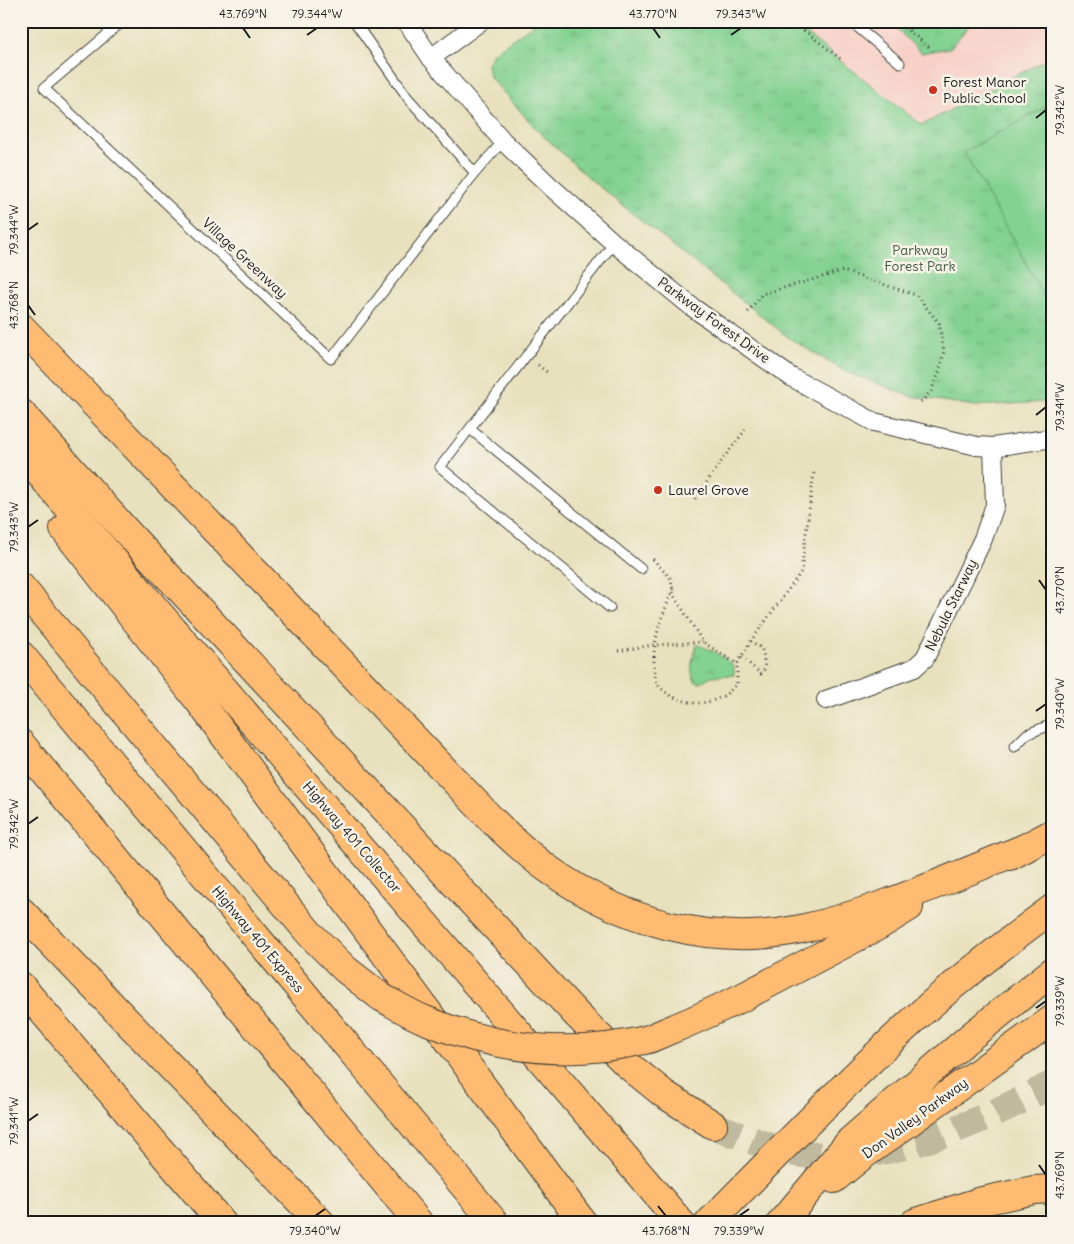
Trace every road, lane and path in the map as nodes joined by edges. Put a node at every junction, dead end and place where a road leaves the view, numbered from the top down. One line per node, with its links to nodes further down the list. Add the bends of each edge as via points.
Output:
1 (123, 21): 15 (lane, Village Greenway, via 44,88 331,359)
2 (354, 21): 15 (lane, via 408,98)
3 (406, 21): 11 (street, Parkway Forest Drive)
4 (481, 21): 11 (street)
5 (792, 21): 12 (path)
6 (850, 21): 9 (lane)
7 (868, 21): 9 (lane)
8 (897, 21): 10 (path)
9 (862, 30): 13 (lane)
10 (929, 47)
11 (431, 58): 14 (street, Parkway Forest Drive)
12 (842, 60)
13 (900, 62)
14 (503, 141): 15 (lane, Village Greenway); 16 (street, Parkway Forest Drive)
15 (475, 173)
16 (614, 243): 23 (lane); 26 (street, Parkway Forest Drive, via 692,307 791,376 874,422)
17 (748, 312): 21 (path, via 762,294 843,271 916,295 939,323 944,351 939,373)
18 (21, 326): 47 (highway, via 494,822 548,869 600,900 630,915 701,933 733,935 800,929 879,906)
19 (538, 364): 20 (path)
20 (548, 373)
21 (921, 402)
22 (21, 413): 53 (highway, via 126,531 578,1016 628,1065 664,1094)
23 (470, 429): 31 (lane); 34 (lane, via 440,467)
24 (746, 429): 30 (path)
25 (1053, 438): 26 (street, Parkway Forest Drive)
26 (994, 447): 42 (street, Nebula Starway, via 995,505 983,539 926,658 914,668)
27 (21, 452): 54 (highway, Highway 401 Collector)
28 (814, 472): 35 (path, via 801,572)
29 (21, 474): 60 (highway, via 199,701)
30 (695, 499)
31 (641, 569): 33 (path, via 651,557 671,579)
32 (21, 587): 47 (highway, bridge, via 310,934 345,969 381,997 424,1020 476,1038 552,1050 593,1049 646,1040 739,999)
33 (673, 589): 36 (path, via 674,596); 37 (path)
34 (610, 608)
35 (751, 641): 40 (path); 40 (path, via 762,650 764,672 761,674)
36 (703, 642): 37 (path); 41 (path)
37 (653, 645): 38 (path); 41 (path, via 657,684 672,695 692,703 708,702 727,694 736,684)
38 (618, 651)
39 (21, 655): 59 (highway, Highway 401 Express)
40 (742, 657): 41 (path)
41 (737, 664)
42 (826, 700)
43 (1053, 724): 45 (lane, via 1027,734)
44 (21, 744): 58 (highway)
45 (1014, 748)
46 (1053, 833): 47 (highway)
47 (1025, 848)
48 (1053, 908): 63 (highway, via 921,1014)
49 (21, 911): 57 (highway)
50 (1053, 971): 64 (highway, via 970,1037 851,1140)
51 (21, 986): 56 (highway)
52 (1053, 1019): 64 (highway, Don Valley Parkway, via 862,1156)
53 (713, 1125)
54 (645, 1180): 61 (highway, Highway 401 Collector); 62 (highway)
55 (1053, 1189): 65 (highway, via 978,1202)
56 (222, 1223)
57 (321, 1223)
58 (419, 1223)
59 (495, 1223)
60 (583, 1223)
61 (681, 1223)
62 (687, 1223)
63 (709, 1223)
64 (781, 1223)
65 (914, 1223)

